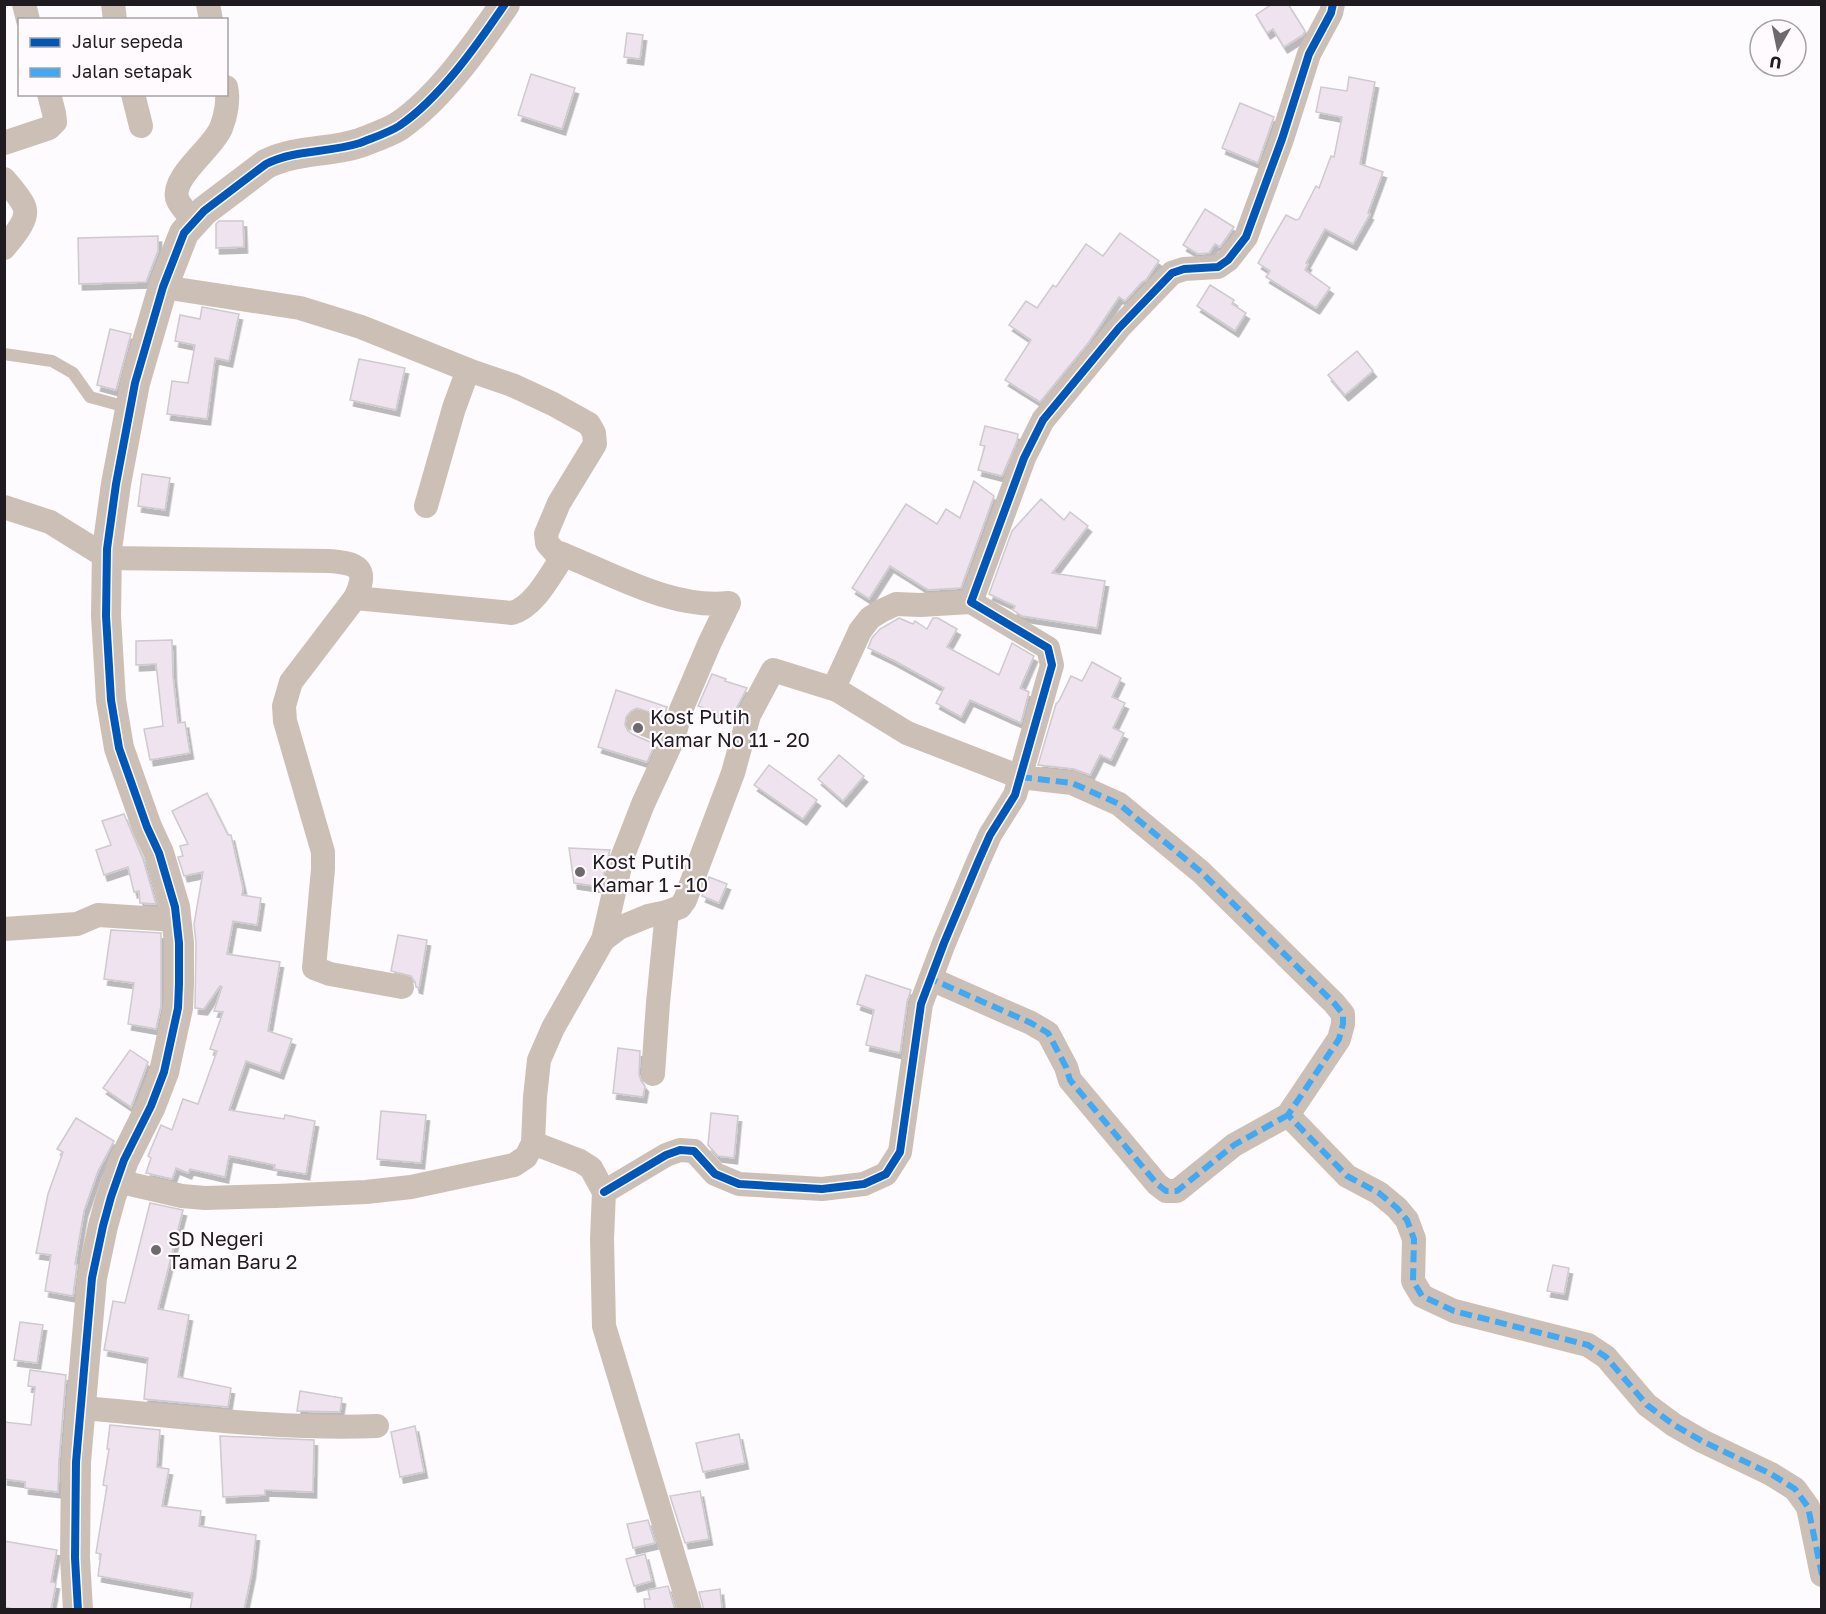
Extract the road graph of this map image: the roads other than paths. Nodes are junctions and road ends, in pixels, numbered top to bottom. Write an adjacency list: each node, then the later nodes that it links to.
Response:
1 (18, 4): 4 (street)
2 (505, 4): 11 (street)
3 (1333, 4): 22 (street)
4 (4, 9)
5 (50, 96): 9 (street)
6 (134, 96): 8 (street)
7 (228, 96): 11 (street)
8 (141, 126)
9 (4, 144)
10 (4, 179): 12 (street)
11 (194, 220): 13 (street)
12 (4, 248)
13 (163, 287): 15 (street); 16 (street)
14 (4, 354): 16 (lane)
15 (468, 370): 17 (street); 19 (street)
16 (130, 408): 20 (street)
17 (426, 506)
18 (4, 507): 20 (street)
19 (564, 555): 21 (street); 25 (street)
20 (108, 558): 21 (street); 28 (street)
21 (355, 598): 32 (street)
22 (971, 602): 23 (street); 26 (street)
23 (837, 690): 26 (street); 27 (street)
24 (639, 722): 25 (street)
25 (673, 739): 30 (street)
26 (1020, 777): 31 (street); 34 (street)
27 (667, 912): 30 (street); 33 (street)
28 (176, 920): 29 (street); 36 (street)
29 (4, 929)
30 (603, 940): 35 (street)
31 (931, 979): 34 (street); 37 (street)
32 (402, 987)
33 (653, 1074)
34 (1288, 1115): 40 (street)
35 (533, 1143): 36 (street); 37 (street)
36 (117, 1181): 38 (street)
37 (604, 1192): 42 (street)
38 (82, 1408): 39 (street); 41 (street)
39 (377, 1426)
40 (1821, 1575)
41 (78, 1610)
42 (690, 1610)

